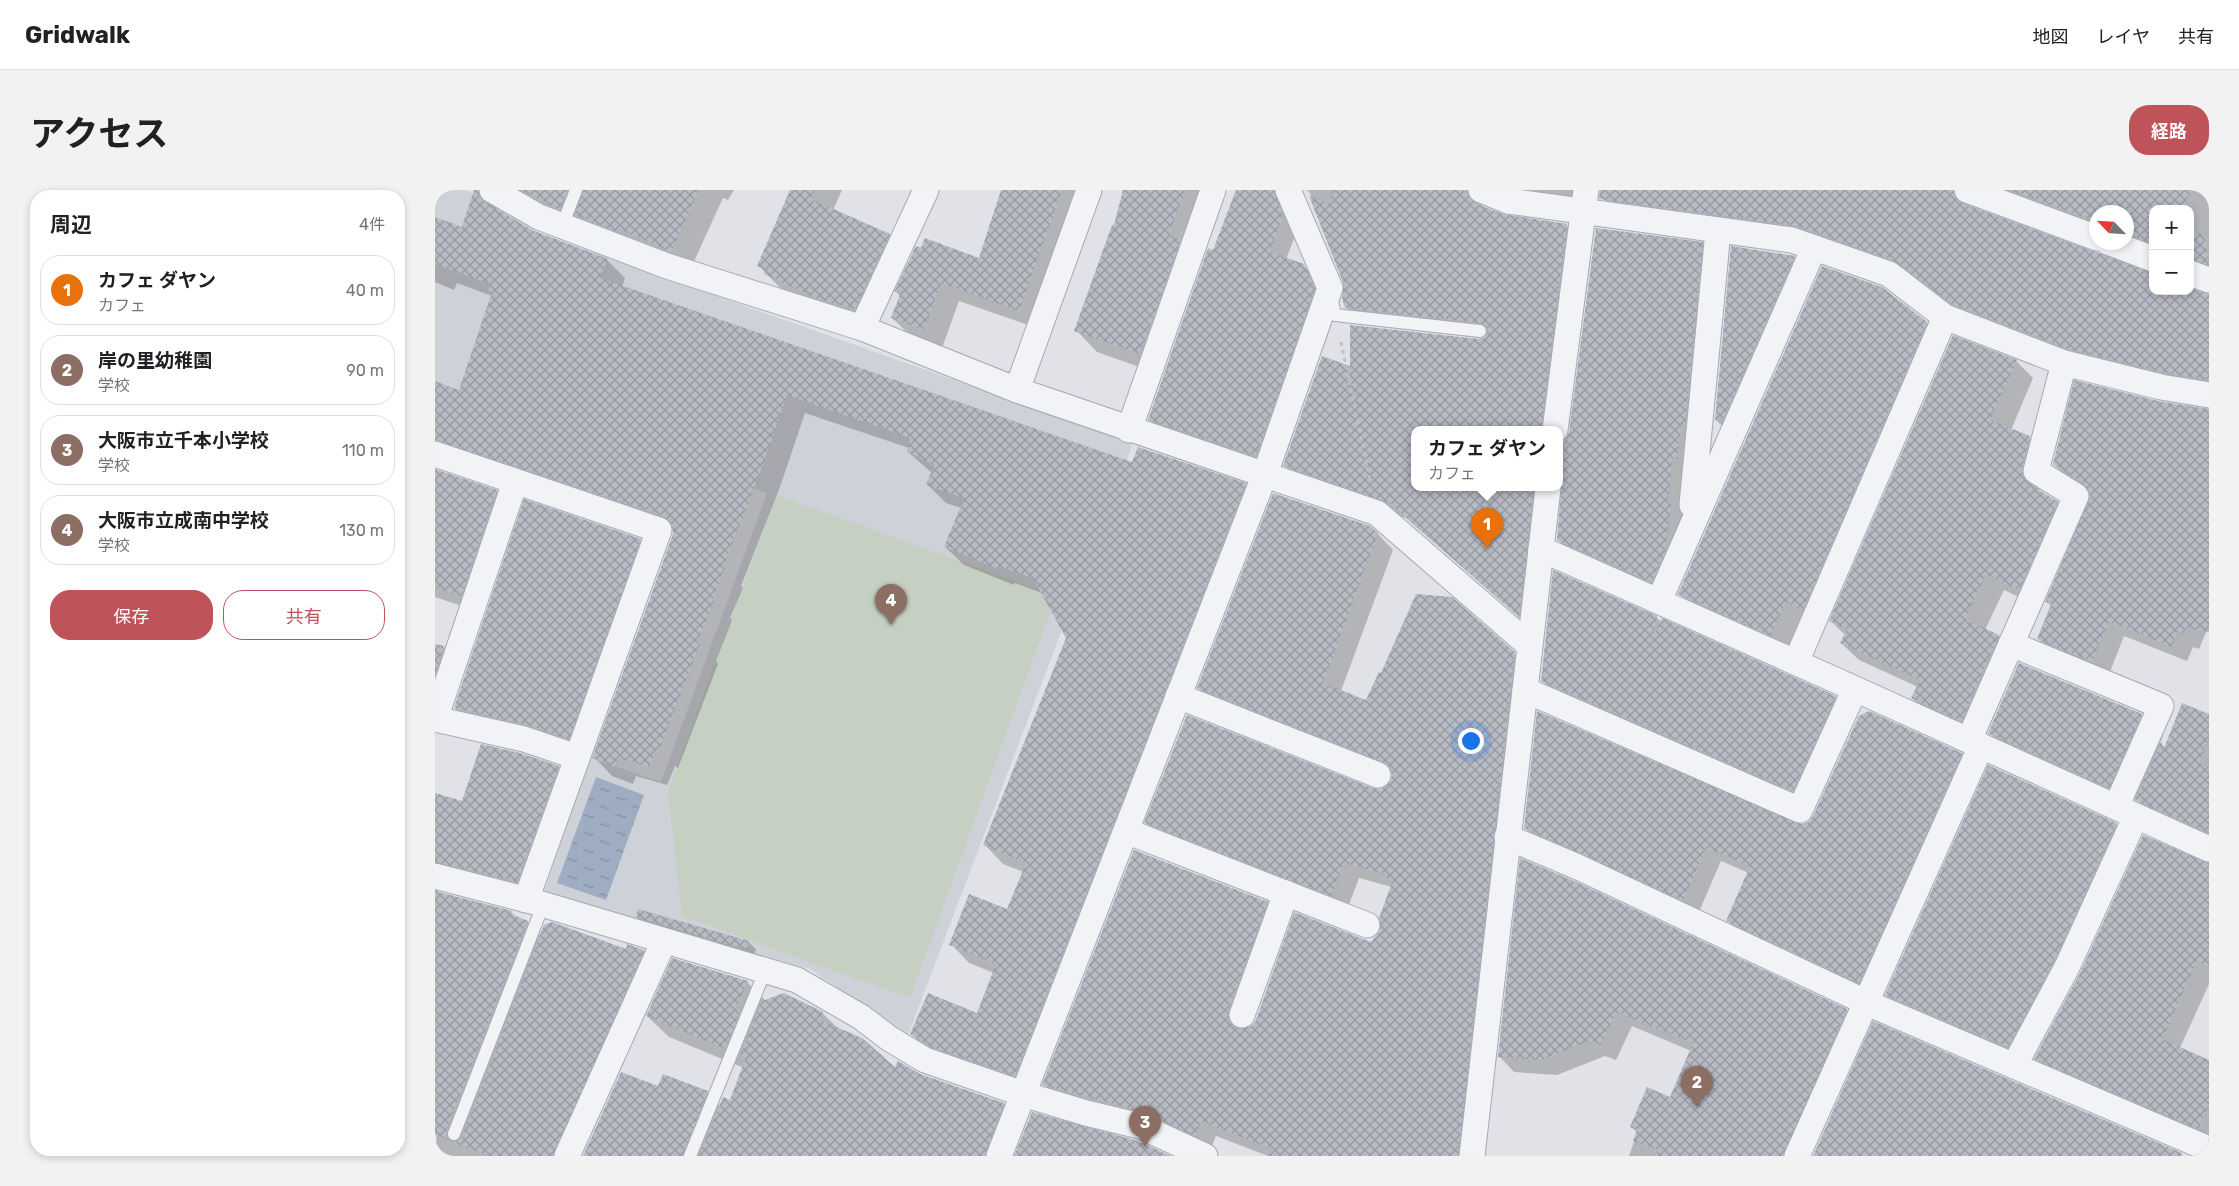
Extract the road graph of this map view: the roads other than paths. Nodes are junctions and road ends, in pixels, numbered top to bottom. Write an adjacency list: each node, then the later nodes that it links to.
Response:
1 (492, 190): 10 (street)
2 (576, 190): 10 (lane)
3 (926, 190): 20 (street)
4 (1089, 190): 23 (street)
5 (1213, 190): 26 (street)
6 (1288, 190): 18 (street)
7 (1481, 190): 9 (street)
8 (1967, 190): 12 (street)
9 (1585, 202): 11 (street); 25 (street)
10 (562, 226): 20 (street)
11 (1718, 230): 13 (street); 31 (street)
12 (2089, 235)
13 (1814, 248): 19 (street); 31 (street)
14 (2129, 250): 15 (street)
15 (2149, 257)
16 (2194, 274): 17 (street)
17 (2209, 280)
18 (1330, 288): 21 (lane); 28 (street)
19 (1945, 317): 22 (street); 36 (street)
20 (862, 328): 23 (street)
21 (1480, 331)
22 (2065, 363): 24 (street); 34 (street)
23 (1017, 390): 26 (street)
24 (2209, 395)
25 (1556, 426)
26 (1129, 430): 28 (street)
27 (435, 454): 29 (street)
28 (1265, 474): 35 (street); 39 (street)
29 (515, 482): 40 (street); 42 (street)
30 (1548, 491): 32 (street)
31 (1690, 525): 33 (street)
32 (1541, 549): 33 (street); 35 (street)
33 (1659, 601): 36 (street)
34 (2011, 644): 41 (street); 44 (street)
35 (1529, 645): 38 (street)
36 (1796, 662): 37 (street)
37 (1855, 688): 38 (street); 41 (street)
38 (1525, 690): 46 (street)
39 (1178, 696): 43 (street); 45 (street)
40 (435, 719): 42 (street)
41 (1975, 743): 44 (street); 54 (street)
42 (577, 757): 50 (street)
43 (1378, 775)
44 (2126, 811): 47 (street); 56 (street)
45 (1126, 831): 49 (street); 57 (street)
46 (1507, 837): 54 (street); 64 (street)
47 (2209, 849)
48 (435, 876): 50 (street)
49 (1286, 893): 51 (street); 55 (street)
50 (534, 902): 52 (street); 58 (lane)
51 (1367, 925)
52 (664, 941): 53 (street); 60 (street)
53 (765, 971): 57 (street); 61 (lane)
54 (1867, 1002): 56 (street); 65 (street)
55 (1242, 1015)
56 (2014, 1066): 59 (street)
57 (1023, 1094): 62 (street); 63 (street)
58 (453, 1134)
59 (2209, 1149)
60 (567, 1156)
61 (690, 1156)
62 (999, 1156)
63 (1205, 1156)
64 (1472, 1156)
65 (1797, 1156)

